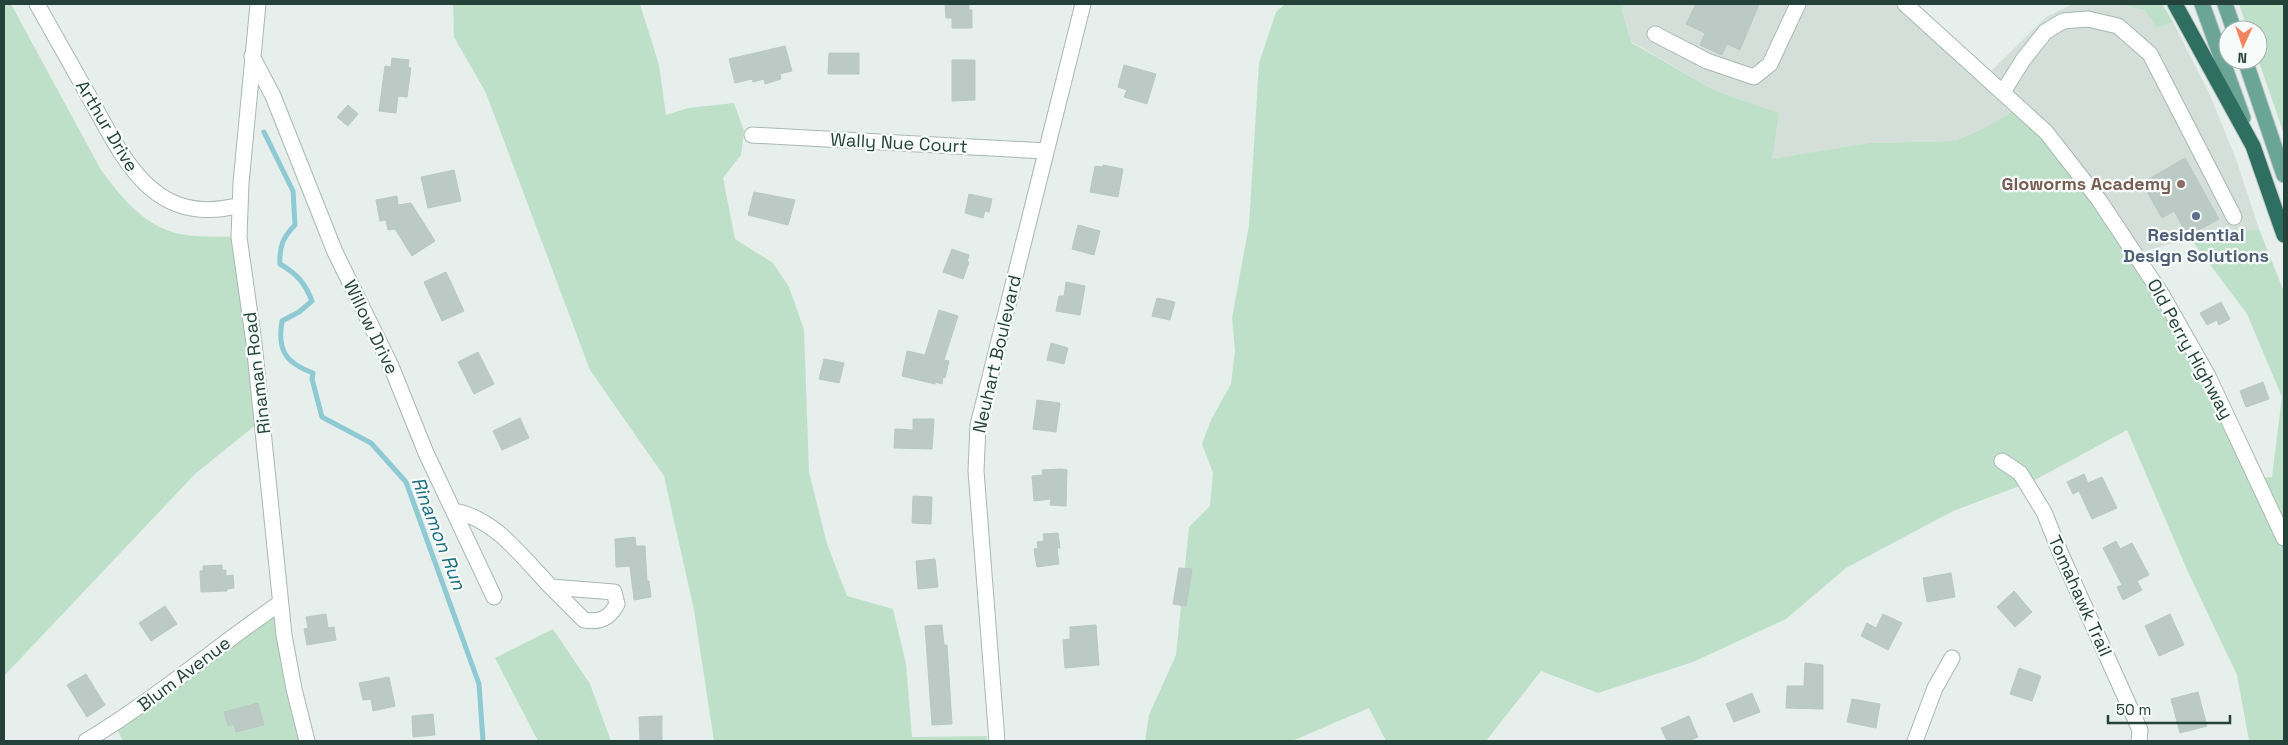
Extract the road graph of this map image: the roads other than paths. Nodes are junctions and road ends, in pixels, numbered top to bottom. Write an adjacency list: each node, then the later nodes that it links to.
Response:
1 (37, 4): 18 (street, Arthur Drive)
2 (258, 4): 11 (street, Rinaman Road)
3 (1083, 4): 16 (street, Neuhart Boulevard)
4 (1798, 4): 10 (street)
5 (1905, 4): 13 (street, Old Perry Highway)
6 (2175, 4): 15 (highway)
7 (2202, 4): 15 (main road)
8 (2225, 4): 9 (main road)
9 (2231, 20)
10 (1655, 34)
11 (252, 56): 18 (street, Rinaman Road); 22 (street, Willow Drive)
12 (2248, 70): 17 (main road)
13 (2003, 92): 19 (street); 23 (street, Old Perry Highway)
14 (752, 135): 16 (street, Wally Nue Court)
15 (2252, 146): 20 (highway)
16 (1046, 151): 30 (street, Neuhart Boulevard)
17 (2284, 175)
18 (240, 205): 26 (street, Rinaman Road)
19 (2234, 217)
20 (2284, 235)
21 (2002, 461): 32 (street, Tomahawk Trail)
22 (454, 511): 24 (street); 25 (street, Willow Drive)
23 (2284, 538)
24 (551, 587)
25 (494, 597)
26 (280, 603): 28 (street, Blum Avenue); 29 (street, Rinaman Road)
27 (1952, 658): 31 (street)
28 (86, 741)
29 (307, 741)
30 (997, 741)
31 (1915, 741)
32 (2139, 741)

